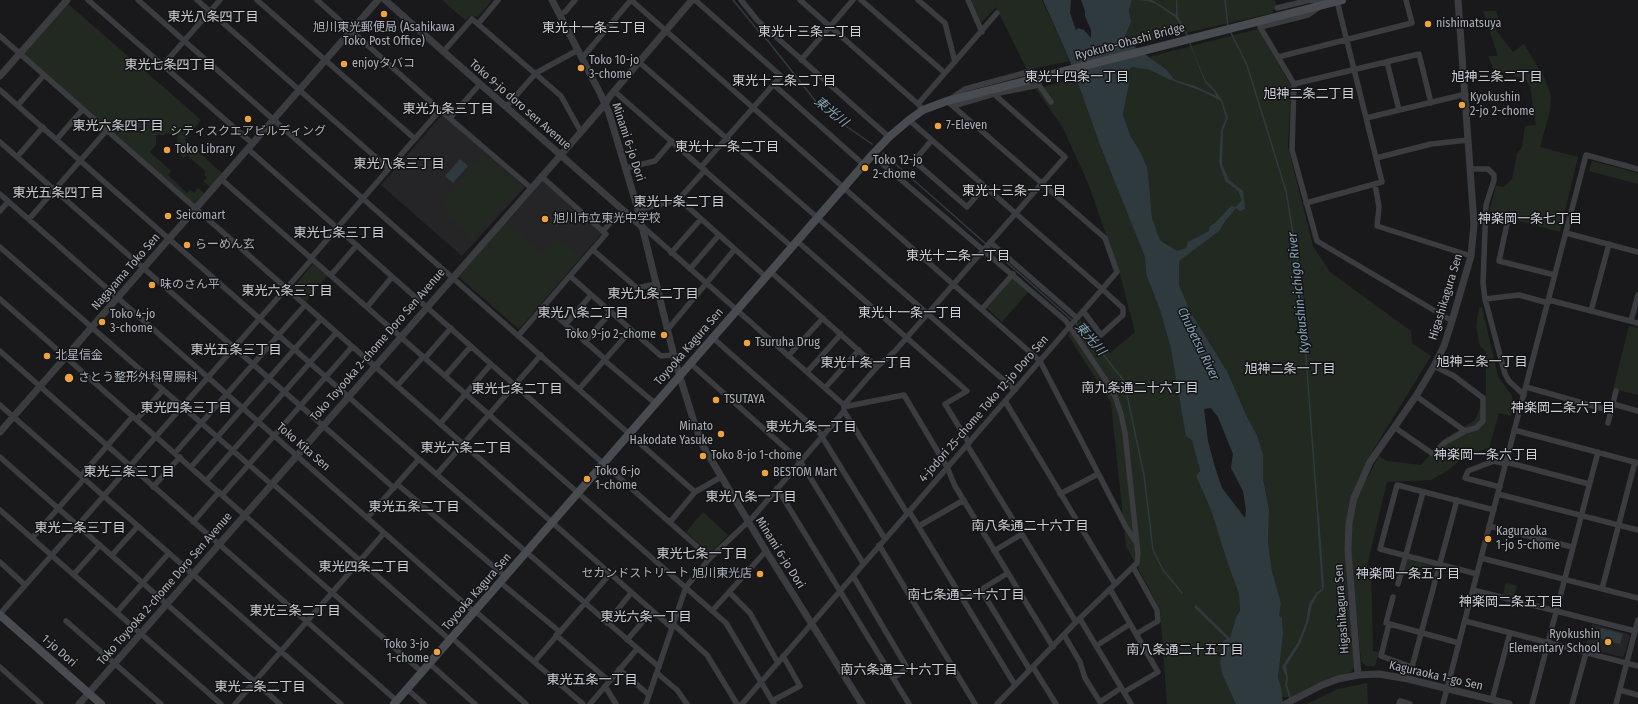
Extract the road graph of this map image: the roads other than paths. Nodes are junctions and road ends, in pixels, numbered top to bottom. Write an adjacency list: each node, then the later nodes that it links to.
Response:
1 (67, 0): 41 (street)
2 (88, 0): 49 (street)
3 (138, 0): 38 (street)
4 (197, 0): 28 (street)
5 (220, 0): 28 (street)
6 (257, 0): 44 (street)
7 (317, 0): 33 (street)
8 (378, 0): 33 (street, Nagayama Toko Sen)
9 (385, 0): 40 (street, Toko 9-jo doro sen Avenue)
10 (498, 0): 31 (street)
11 (552, 0): 30 (street, Minami 6-jo Dori)
12 (575, 0): 30 (street)
13 (631, 0): 34 (street); 43 (street)
14 (692, 0): 34 (street, Toko Toyooka 2-chome Doro Sen Avenue)
15 (695, 0): 59 (street)
16 (741, 0): 45 (street)
17 (800, 0): 32 (street)
18 (854, 0): 32 (street)
19 (861, 0): 51 (street)
20 (918, 0): 47 (street)
21 (968, 0): 35 (street)
22 (1406, 0): 37 (street)
23 (1458, 0): 64 (street, Higashikagura Sen)
24 (1340, 1): 25 (street); 26 (main road); 37 (street)
25 (1294, 2): 27 (street)
26 (1322, 5): 42 (street); 55 (main road, Ryokuto-Ohashi Bridge)
27 (1277, 8)
28 (210, 12): 38 (street); 61 (street)
29 (997, 13): 35 (street)
30 (559, 14): 39 (street, Minami 6-jo Dori)
31 (478, 24): 40 (street); 52 (street)
32 (830, 26): 45 (street); 71 (street)
33 (352, 30): 44 (street, Nagayama Toko Sen); 74 (street)
34 (666, 30): 46 (street, Toko Toyooka 2-chome Doro Sen Avenue); 72 (street)
35 (982, 32): 47 (street)
36 (0, 36): 41 (street)
37 (1346, 39): 42 (street); 50 (street)
38 (185, 41): 49 (street); 78 (street)
39 (578, 50): 43 (street, Minami 6-jo Dori); 52 (street)
40 (443, 52): 57 (street, Toko 9-jo doro sen Avenue)
41 (20, 54): 54 (street); 56 (street)
42 (1278, 57): 58 (street)
43 (582, 58): 67 (street, Minami 6-jo Dori)
44 (325, 60): 61 (street, Nagayama Toko Sen); 86 (street)
45 (801, 60): 83 (street)
46 (639, 62): 62 (street, Toko Toyooka 2-chome Doro Sen Avenue); 84 (street)
47 (955, 62): 51 (street)
48 (1387, 62): 50 (street); 66 (street); 75 (street)
49 (163, 65): 91 (street)
50 (1355, 70): 58 (street); 77 (street)
51 (945, 73): 71 (street)
52 (536, 74): 70 (street); 82 (street)
53 (1034, 74): 68 (street)
54 (44, 75): 69 (street); 73 (street)
55 (1048, 75): 68 (main road, Toyooka Kagura Sen)
56 (0, 76)
57 (480, 84): 70 (street, Toko 9-jo doro sen Avenue); 76 (street)
58 (1294, 84): 115 (street)
59 (774, 85): 72 (street); 97 (street)
60 (0, 90): 69 (street)
61 (300, 90): 78 (street, Nagayama Toko Sen); 99 (street)
62 (614, 91): 67 (street, Toko Toyooka 2-chome Doro Sen Avenue); 89 (street)
63 (994, 94): 65 (street); 68 (street); 105 (street)
64 (1466, 94): 66 (street); 88 (street, Higashikagura Sen)
65 (1051, 102)
66 (1431, 103): 75 (street)
67 (605, 104): 82 (street, Toko Toyooka 2-chome Doro Sen Avenue); 98 (street, Minami 6-jo Dori)
68 (950, 104): 71 (main road, Toyooka Kagura Sen); 105 (street)
69 (18, 106): 80 (street)
70 (506, 107): 92 (street, Toko 9-jo doro sen Avenue)
71 (921, 107): 79 (main road, Toyooka Kagura Sen)
72 (754, 108): 84 (street); 109 (street)
73 (83, 109): 81 (street); 85 (street)
74 (440, 110): 76 (street); 86 (street)
75 (1399, 110): 77 (street)
76 (450, 118): 108 (street)
77 (1366, 118): 95 (street)
78 (274, 120): 91 (street, Nagayama Toko Sen); 112 (street)
79 (909, 120): 83 (main road, Toyooka Kagura Sen); 87 (street)
80 (43, 127): 85 (street); 94 (street)
81 (107, 130): 96 (street); 116 (street)
82 (581, 132): 92 (street, Toko Toyooka 2-chome Doro Sen Avenue)
83 (889, 137): 93 (main road, Toyooka Kagura Sen)
84 (727, 138): 100 (street); 121 (street)
85 (57, 139): 96 (street)
86 (415, 139): 99 (street)
87 (932, 140): 107 (street); 107 (street)
88 (1468, 140): 95 (street); 101 (street, Higashikagura Sen)
89 (672, 141): 98 (street); 100 (street)
90 (0, 142): 94 (street)
91 (250, 146): 104 (street, Nagayama Toko Sen); 126 (street)
92 (560, 155): 103 (street, Toko Toyooka 2-chome Doro Sen Avenue); 117 (street, Toko 9-jo doro sen Avenue)
93 (872, 155): 97 (main road, Toyooka Kagura Sen); 134 (street)
94 (17, 157): 110 (street)
95 (1376, 158): 106 (street)
96 (80, 160): 110 (street); 130 (street)
97 (864, 165): 109 (main road, Toyooka Kagura Sen)
98 (626, 168): 118 (street, Minami 6-jo Dori)
99 (389, 169): 112 (street)
100 (703, 169): 113 (street); 131 (street)
101 (1470, 169): 140 (street, Higashikagura Sen); 160 (street)
102 (1638, 169): 128 (street)
103 (541, 176): 108 (street, Toko Toyooka 2-chome Doro Sen Avenue); 127 (street)
104 (221, 179): 116 (street, Nagayama Toko Sen); 141 (street)
105 (1042, 182): 120 (street); 155 (street, 4-jodori 25-chome Toko 12-jo Doro Sen)
106 (1375, 184): 115 (street); 140 (street)
107 (985, 186): 120 (street)
108 (531, 188): 150 (street, Toko Toyooka 2-chome Doro Sen Avenue)
109 (844, 188): 121 (main road, Toyooka Kagura Sen); 153 (street)
110 (54, 190): 122 (street); 142 (street)
111 (0, 194): 114 (street, Toko Kita Sen)
112 (362, 199): 126 (street); 150 (street)
113 (679, 199): 118 (street); 123 (street)
114 (8, 202): 119 (street); 122 (street, Toko Kita Sen)
115 (1306, 203): 175 (street)
116 (196, 209): 130 (street, Nagayama Toko Sen); 154 (street)
117 (622, 210): 125 (street, Toko 9-jo doro sen Avenue); 127 (street)
118 (638, 210): 125 (street, Minami 6-jo Dori)
119 (0, 211)
120 (1016, 212): 134 (street); 155 (street)
121 (818, 218): 131 (main road, Toyooka Kagura Sen); 171 (street)
122 (29, 219): 158 (street, Toko Kita Sen)
123 (701, 219): 129 (street); 139 (street)
124 (1507, 224): 147 (street)
125 (641, 226): 139 (street); 151 (street, Minami 6-jo Dori)
126 (337, 228): 133 (street); 141 (street)
127 (603, 231): 136 (street)
128 (1566, 233): 132 (street); 147 (street)
129 (719, 235): 137 (street); 143 (street)
130 (170, 239): 142 (street, Nagayama Toko Sen); 172 (street)
131 (795, 244): 144 (main road, Toyooka Kagura Sen); 190 (street)
132 (1609, 244): 138 (street); 169 (street)
133 (357, 245): 146 (street); 149 (street)
134 (987, 246): 145 (street); 153 (street); 177 (street)
135 (0, 247): 180 (street)
136 (593, 250): 148 (street); 151 (street)
137 (735, 250): 144 (street); 152 (street)
138 (1638, 252)
139 (671, 253): 143 (street)
140 (1471, 256): 175 (street, Higashikagura Sen)
141 (311, 258): 146 (street); 154 (street)
142 (144, 268): 158 (street, Nagayama Toko Sen); 194 (street)
143 (690, 269): 152 (street)
144 (769, 274): 167 (main road, Toyooka Kagura Sen); 173 (street)
145 (1013, 274): 166 (street); 177 (street)
146 (331, 275): 164 (street)
147 (1555, 275): 161 (street)
148 (570, 276): 156 (street); 163 (street)
149 (392, 277): 164 (street); 165 (street)
150 (452, 277): 165 (street, Toko Toyooka 2-chome Doro Sen Avenue); 188 (street)
151 (656, 284): 182 (street, Minami 6-jo Dori)
152 (706, 284): 167 (street); 182 (street)
153 (953, 284): 166 (street); 171 (street)
154 (286, 288): 162 (street); 172 (street)
155 (1102, 289): 168 (street, 4-jodori 25-chome Toko 12-jo Doro Sen); 168 (street)
156 (591, 295): 170 (street); 179 (street)
157 (1638, 295): 176 (street)
158 (118, 298): 180 (street, Nagayama Toko Sen); 215 (street, Toko Kita Sen)
159 (0, 299): 201 (street)
160 (1485, 299): 161 (street); 230 (street)
161 (1549, 301): 169 (street); 222 (street)
162 (305, 305): 174 (street); 186 (street)
163 (545, 306): 179 (street); 188 (street)
164 (367, 307): 187 (street)
165 (427, 307): 181 (street); 187 (street, Toko Toyooka 2-chome Doro Sen Avenue)
166 (982, 309): 204 (street)
167 (737, 311): 189 (main road, Toyooka Kagura Sen); 200 (street)
168 (1083, 311): 177 (street, 4-jodori 25-chome Toko 12-jo Doro Sen)
169 (1592, 311): 176 (street)
170 (611, 312): 183 (street); 191 (street)
171 (928, 314): 190 (street); 225 (street)
172 (260, 318): 186 (street); 194 (street)
173 (823, 318): 185 (street); 200 (street)
174 (320, 319): 184 (street); 195 (street)
175 (1452, 321): 210 (street, Higashikagura Sen)
176 (1631, 321): 178 (street)
177 (1074, 322): 204 (street, 4-jodori 25-chome Toko 12-jo Doro Sen); 317 (street)
178 (1638, 323)
179 (566, 324): 191 (street)
180 (91, 328): 201 (street, Nagayama Toko Sen); 224 (street)
181 (451, 328): 192 (street); 202 (street)
182 (668, 329): 199 (street, Minami 6-jo Dori)
183 (631, 330): 199 (street); 203 (street)
184 (336, 333): 193 (street); 205 (street)
185 (840, 334): 196 (street); 212 (street)
186 (279, 335): 195 (street); 208 (street)
187 (401, 336): 202 (street); 209 (street, Toko Toyooka 2-chome Doro Sen Avenue)
188 (518, 336): 198 (street)
189 (713, 338): 207 (main road, Toyooka Kagura Sen); 257 (street)
190 (907, 338): 211 (street); 260 (street)
191 (585, 342): 203 (street)
192 (471, 346): 206 (street); 213 (street)
193 (352, 347): 209 (street); 216 (street)
194 (234, 348): 208 (street); 215 (street)
195 (295, 349): 205 (street); 217 (street)
196 (859, 350): 211 (street); 221 (street)
197 (0, 351): 219 (street)
198 (541, 355): 218 (street); 223 (street)
199 (674, 355): 214 (street, Minami 6-jo Dori)
200 (788, 356): 212 (street)
201 (66, 357): 219 (street, Nagayama Toko Sen); 244 (street)
202 (424, 357): 213 (street); 220 (street)
203 (605, 360): 223 (street); 234 (street)
204 (1040, 361): 225 (street, 4-jodori 25-chome Toko 12-jo Doro Sen); 277 (street)
205 (310, 363): 216 (street); 227 (street)
206 (491, 364): 218 (street); 229 (street)
207 (691, 364): 214 (main road, Toyooka Kagura Sen); 268 (street)
208 (253, 365): 217 (street); 228 (street)
209 (374, 366): 220 (street); 231 (street, Toko Toyooka 2-chome Doro Sen Avenue)
210 (1434, 366): 232 (street, Higashikagura Sen); 252 (street)
211 (877, 367): 239 (street)
212 (807, 372): 221 (street)
213 (445, 376): 229 (street)
214 (680, 376): 234 (main road, Toyooka Kagura Sen); 279 (street, Minami 6-jo Dori)
215 (208, 377): 228 (street, Toko Kita Sen); 236 (street)
216 (327, 377): 231 (street); 237 (street)
217 (269, 379): 227 (street); 238 (street)
218 (515, 385): 242 (street); 271 (street)
219 (39, 386): 243 (street, Nagayama Toko Sen); 261 (street)
220 (397, 386): 248 (street)
221 (825, 388): 239 (street)
222 (1526, 388): 230 (street); 240 (street)
223 (579, 389): 254 (street)
224 (163, 390): 236 (street); 244 (street)
225 (1014, 390): 233 (street, 4-jodori 25-chome Toko 12-jo Doro Sen)
226 (1616, 391): 240 (street)
227 (284, 392): 237 (street); 245 (street)
228 (227, 394): 238 (street, Toko Kita Sen); 247 (street)
229 (465, 394): 242 (street); 248 (street)
230 (1524, 395): 251 (street)
231 (349, 396): 249 (street, Toko Toyooka 2-chome Doro Sen Avenue); 267 (street)
232 (1416, 396): 250 (street, Higashikagura Sen); 252 (street)
233 (1005, 401): 260 (street, 4-jodori 25-chome Toko 12-jo Doro Sen); 291 (street)
234 (656, 404): 254 (main road, Toyooka Kagura Sen)
235 (0, 405): 243 (street)
236 (182, 406): 247 (street); 255 (street)
237 (300, 407): 249 (street); 256 (street)
238 (243, 408): 245 (street, Toko Kita Sen); 258 (street)
239 (844, 408): 257 (street); 275 (street); 299 (street)
240 (1612, 408): 241 (street); 246 (street)
241 (1638, 411)
242 (489, 414): 259 (street); 290 (street)
243 (13, 417): 253 (street, Nagayama Toko Sen); 278 (street)
244 (135, 418): 255 (street); 261 (street)
245 (259, 422): 256 (street, Toko Kita Sen); 262 (street)
246 (1608, 423)
247 (202, 424): 258 (street); 264 (street)
248 (440, 424): 259 (street)
249 (322, 426): 265 (street, Toko Toyooka 2-chome Doro Sen Avenue); 283 (street)
250 (1394, 427): 252 (street); 406 (street, Higashikagura Sen)
251 (1514, 430): 263 (street); 270 (street)
252 (1466, 431)
253 (0, 432)
254 (630, 434): 271 (main road, Toyooka Kagura Sen); 287 (street)
255 (156, 436): 264 (street); 273 (street)
256 (275, 436): 265 (street, Toko Kita Sen); 272 (street)
257 (822, 436): 268 (street); 316 (street)
258 (217, 437): 262 (street); 274 (street)
259 (463, 444): 276 (street); 306 (street)
260 (968, 444): 275 (street, 4-jodori 25-chome Toko 12-jo Doro Sen); 314 (street)
261 (107, 446): 273 (street); 278 (street)
262 (233, 451): 272 (street); 280 (street)
263 (1598, 452): 269 (street); 282 (street)
264 (177, 455): 274 (street); 284 (street)
265 (297, 455): 281 (street, Toko Toyooka 2-chome Doro Sen Avenue); 302 (street, Toko Kita Sen)
266 (0, 457): 296 (street)
267 (419, 459): 276 (street); 283 (street)
268 (800, 460): 286 (street); 333 (street)
269 (1637, 462): 308 (street)
270 (1506, 463): 282 (street); 285 (street); 285 (street)
271 (604, 464): 290 (main road, Toyooka Kagura Sen); 305 (street)
272 (249, 465): 281 (street); 289 (street)
273 (129, 466): 284 (street); 293 (street)
274 (191, 467): 280 (street)
275 (947, 467): 294 (street); 299 (street, 4-jodori 25-chome Toko 12-jo Doro Sen)
276 (437, 474): 325 (street)
277 (1098, 474): 291 (street); 317 (street)
278 (83, 477): 293 (street); 296 (street)
279 (721, 477): 287 (street); 303 (street, Minami 6-jo Dori)
280 (206, 481): 289 (street)
281 (272, 484): 300 (street, Toko Toyooka 2-chome Doro Sen Avenue); 331 (street)
282 (1589, 484): 301 (street)
283 (396, 486): 302 (street); 343 (street)
284 (153, 487): 304 (street)
285 (1500, 487): 292 (street)
286 (777, 488): 303 (street); 351 (street)
287 (695, 492): 305 (street)
288 (1423, 492): 295 (street); 328 (street); 328 (street)
289 (221, 493): 300 (street); 304 (street)
290 (579, 493): 306 (main road, Toyooka Kagura Sen); 348 (street)
291 (1060, 494): 345 (street)
292 (1498, 494): 298 (street); 301 (street)
293 (104, 495): 307 (street); 309 (street)
294 (964, 500): 310 (street); 323 (street)
295 (1457, 500): 298 (street); 334 (street)
296 (58, 509): 307 (street); 315 (street)
297 (0, 510): 315 (street)
298 (1494, 510): 311 (street)
299 (908, 512): 310 (street); 316 (street, 4-jodori 25-chome Toko 12-jo Doro Sen)
300 (245, 515): 318 (street, Toko Toyooka 2-chome Doro Sen Avenue); 354 (street)
301 (1581, 516): 308 (street); 321 (street)
302 (367, 518): 313 (street, Toko Kita Sen)
303 (748, 521): 322 (street, Minami 6-jo Dori); 329 (street)
304 (193, 522): 318 (street)
305 (670, 522): 329 (street)
306 (552, 524): 325 (main road, Toyooka Kagura Sen); 339 (street)
307 (77, 525): 319 (street); 326 (street)
308 (1619, 525): 312 (street); 350 (street)
309 (138, 526): 324 (street); 327 (street)
310 (919, 526): 359 (street)
311 (1489, 526): 321 (street); 330 (street)
312 (1638, 530)
313 (384, 533): 331 (street); 366 (street, Toko Kita Sen)
314 (1022, 534): 323 (street); 370 (street)
315 (32, 538): 326 (street)
316 (885, 539): 320 (street, 4-jodori 25-chome Toko 12-jo Doro Sen)
317 (1136, 542): 335 (street)
318 (219, 544): 338 (street, Toko Toyooka 2-chome Doro Sen Avenue); 372 (street)
319 (100, 545): 327 (street); 337 (street)
320 (879, 545): 333 (street, 4-jodori 25-chome Toko 12-jo Doro Sen); 443 (street)
321 (1572, 547): 342 (street)
322 (766, 551): 355 (street); 374 (street, Minami 6-jo Dori)
323 (994, 551): 336 (street)
324 (169, 553): 338 (street); 344 (street)
325 (526, 553): 343 (main road, Toyooka Kagura Sen); 361 (street)
326 (52, 554): 337 (street); 347 (street)
327 (112, 555): 344 (street)
328 (1405, 556): 334 (street); 346 (street)
329 (710, 558): 348 (street)
330 (1481, 558): 340 (street); 342 (street)
331 (360, 561): 354 (street); 385 (street)
332 (0, 562): 347 (street)
333 (864, 564): 341 (street, 4-jodori 25-chome Toko 12-jo Doro Sen)
334 (1439, 564): 340 (street); 379 (street)
335 (1133, 567): 345 (street); 383 (street)
336 (1008, 573): 352 (street); 390 (street)
337 (74, 574): 365 (street)
338 (193, 574): 360 (street, Toko Toyooka 2-chome Doro Sen Avenue); 392 (street)
339 (610, 574): 356 (street); 361 (street)
340 (1477, 574): 353 (street)
341 (853, 576): 351 (street, 4-jodori 25-chome Toko 12-jo Doro Sen); 407 (street)
342 (1564, 579): 350 (street); 364 (street)
343 (503, 580): 366 (main road, Toyooka Kagura Sen); 382 (street)
344 (143, 583): 360 (street); 365 (street)
345 (1115, 584): 349 (street)
346 (1398, 584)
347 (26, 585): 367 (street)
348 (686, 587): 363 (street); 377 (street)
349 (1110, 589): 370 (street); 375 (street)
350 (1602, 589): 358 (street)
351 (840, 590): 374 (street, 4-jodori 25-chome Toko 12-jo Doro Sen); 407 (street)
352 (981, 590): 359 (street); 403 (street)
353 (1473, 590): 364 (street); 371 (street)
354 (333, 592): 372 (street); 405 (street)
355 (729, 592): 363 (street); 397 (street)
356 (631, 593): 362 (street); 373 (street)
357 (1393, 597): 376 (street)
358 (1638, 598)
359 (964, 600): 412 (street)
360 (166, 603): 381 (street, Toko Toyooka 2-chome Doro Sen Avenue); 408 (street)
361 (585, 603): 373 (street); 382 (street)
362 (652, 611): 377 (street); 386 (street)
363 (712, 611): 410 (street)
364 (1556, 611): 378 (street); 388 (street)
365 (117, 612): 381 (street)
366 (475, 612): 385 (main road, Toyooka Kagura Sen); 395 (street, Toko Kita Sen)
367 (0, 614): 417 (main road, 1-jo Dori)
368 (1638, 620): 378 (street)
369 (66, 621): 396 (street)
370 (1078, 621): 384 (street); 389 (street)
371 (1465, 621): 380 (street); 387 (street)
372 (306, 622): 392 (street); 421 (street)
373 (607, 623): 386 (street)
374 (811, 624): 394 (street, 4-jodori 25-chome Toko 12-jo Doro Sen); 441 (street, Minami 6-jo Dori)
375 (1130, 624): 383 (street); 389 (street)
376 (1389, 624): 379 (street); 379 (street)
377 (673, 626): 404 (street); 439 (street)
378 (1635, 631): 399 (street)
379 (1421, 632): 387 (street)
380 (1510, 633): 388 (street); 420 (street)
381 (141, 634): 396 (street, Toko Toyooka 2-chome Doro Sen Avenue); 427 (street)
382 (558, 634): 395 (street); 409 (street)
383 (1136, 634): 415 (street)
384 (1064, 635): 390 (street); 415 (street)
385 (451, 639): 398 (main road, Toyooka Kagura Sen); 433 (street)
386 (627, 640): 391 (street)
387 (1459, 643): 414 (street)
388 (1548, 643): 393 (street); 452 (street)
389 (1096, 646): 415 (street)
390 (1053, 647): 403 (street)
391 (637, 649): 402 (street); 404 (street)
392 (281, 651): 408 (street); 430 (street)
393 (1586, 653): 399 (street); 453 (street)
394 (783, 656): 397 (street, 4-jodori 25-chome Toko 12-jo Doro Sen); 422 (street)
395 (534, 662): 434 (street, Toko Kita Sen)
396 (115, 663): 417 (street, Toko Toyooka 2-chome Doro Sen Avenue); 426 (street)
397 (778, 663): 410 (street, 4-jodori 25-chome Toko 12-jo Doro Sen)
398 (430, 664): 405 (main road, Toyooka Kagura Sen); 432 (street)
399 (1627, 664): 400 (street); 416 (street)
400 (1638, 666)
401 (0, 667): 423 (street)
402 (619, 669): 409 (street); 418 (street)
403 (1031, 669): 412 (street); 445 (street)
404 (658, 670): 418 (street); 438 (street)
405 (422, 672): 413 (main road, Toyooka Kagura Sen)
406 (1358, 675): 414 (street, Kaguraoka 1-go Sen); 447 (street)
407 (893, 678): 442 (street)
408 (255, 681): 428 (street); 429 (street)
409 (609, 681): 411 (street)
410 (761, 682): 422 (street); 440 (street, 4-jodori 25-chome Toko 12-jo Doro Sen)
411 (604, 686): 435 (street); 436 (street)
412 (1015, 686): 444 (street)
413 (407, 689): 421 (main road, Toyooka Kagura Sen); 431 (street)
414 (1447, 689): 420 (street, Kaguraoka 1-go Sen); 450 (street)
415 (1122, 690): 446 (street)
416 (1620, 690): 419 (street); 454 (street)
417 (89, 693): 424 (street, Toko Toyooka 2-chome Doro Sen Avenue); 425 (main road, 1-jo Dori)
418 (649, 695): 437 (street)
419 (1638, 695)
420 (1492, 700): 451 (street, Kaguraoka 1-go Sen)
421 (396, 702)
422 (773, 703)
423 (41, 704)
424 (79, 704)
425 (101, 704)
426 (161, 704)
427 (221, 704)
428 (235, 704)
429 (280, 704)
430 (341, 704)
431 (424, 704)
432 (474, 704)
433 (526, 704)
434 (583, 704)
435 (590, 704)
436 (616, 704)
437 (646, 704)
438 (687, 704)
439 (737, 704)
440 (742, 704)
441 (862, 704)
442 (909, 704)
443 (976, 704)
444 (997, 704)
445 (1056, 704)
446 (1131, 704)
447 (1285, 704)
448 (1400, 704): 449 (street)
449 (1410, 704)
450 (1443, 704)
451 (1508, 704)
452 (1532, 704)
453 (1572, 704)
454 (1616, 704)

